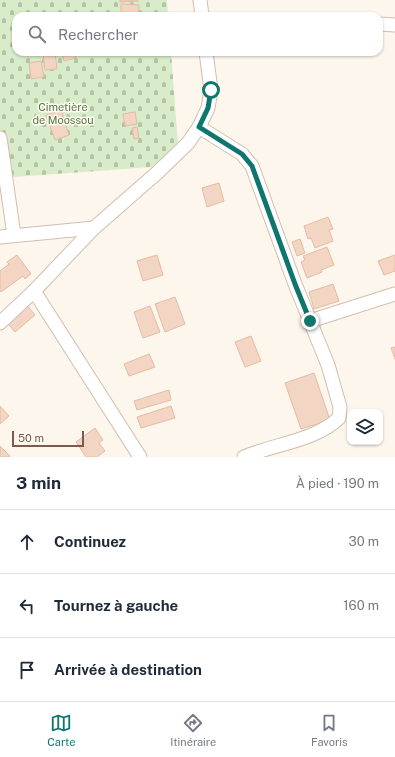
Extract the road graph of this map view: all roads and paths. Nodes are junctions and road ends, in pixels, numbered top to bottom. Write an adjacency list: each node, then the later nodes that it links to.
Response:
1 (200, 0): 2 (street)
2 (202, 12)
3 (383, 24): 4 (street)
4 (395, 25)
5 (207, 56): 6 (street)
6 (199, 127): 8 (street); 13 (street)
7 (0, 138): 9 (street)
8 (94, 228): 9 (street); 11 (street)
9 (14, 235): 10 (street)
10 (0, 237)
11 (34, 291): 14 (street); 15 (street)
12 (395, 294): 13 (street)
13 (310, 321): 16 (street)
14 (0, 323)
15 (140, 457)
16 (244, 457)

